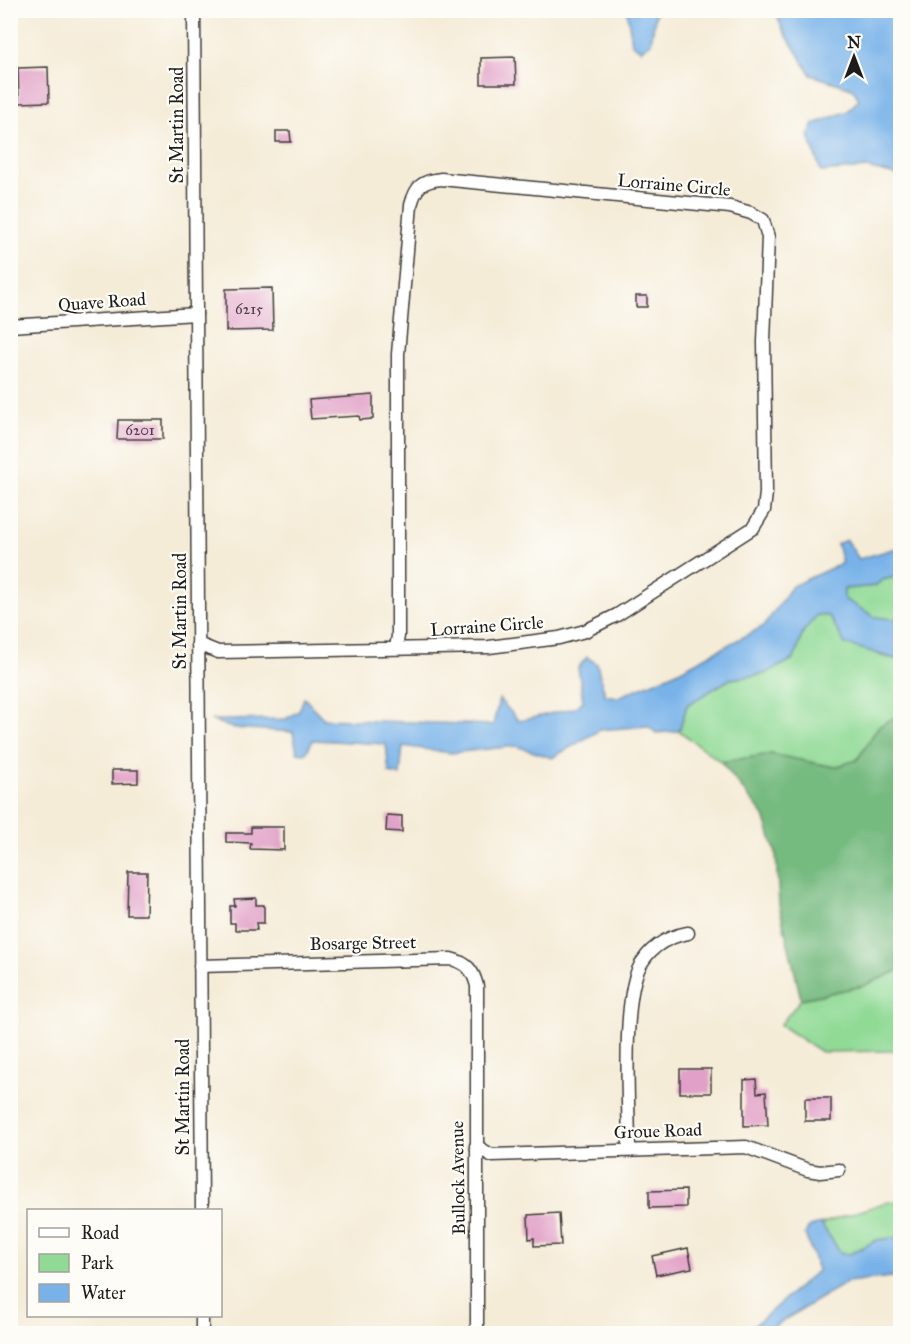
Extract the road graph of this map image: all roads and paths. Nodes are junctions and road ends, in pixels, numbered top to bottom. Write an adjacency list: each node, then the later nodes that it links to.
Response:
1 (194, 10): 2 (street, St Martin Road)
2 (196, 314): 3 (street, Quave Road); 4 (street, St Martin Road)
3 (10, 326)
4 (198, 644): 5 (street, Lorraine Circle); 7 (street, St Martin Road)
5 (396, 648): 5 (street, Lorraine Circle)
6 (688, 933): 10 (street)
7 (200, 966): 8 (street, Bosarge Street); 12 (street, St Martin Road)
8 (476, 1022): 9 (street, Bullock Avenue)
9 (476, 1146): 10 (street, Groue Road); 15 (street, Bullock Avenue)
10 (629, 1150): 11 (street, Groue Road)
11 (839, 1170)
12 (202, 1209)
13 (202, 1317): 14 (street)
14 (202, 1334)
15 (477, 1334)

